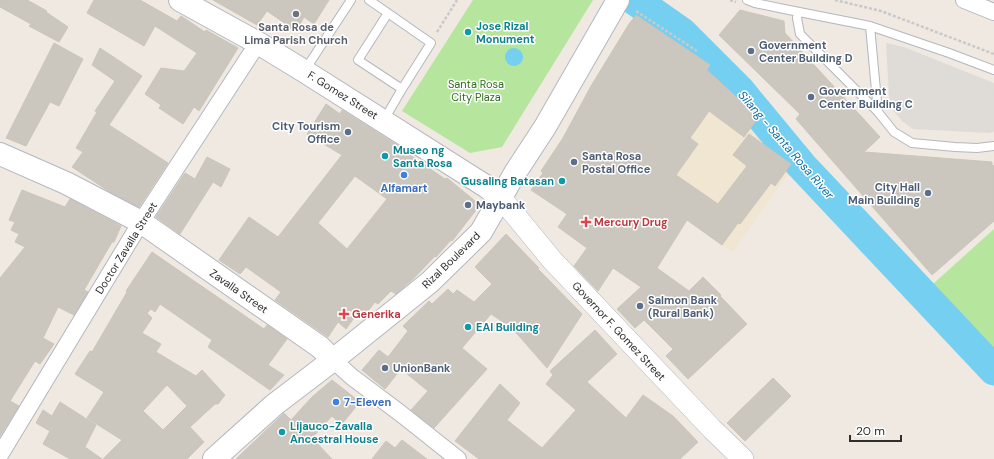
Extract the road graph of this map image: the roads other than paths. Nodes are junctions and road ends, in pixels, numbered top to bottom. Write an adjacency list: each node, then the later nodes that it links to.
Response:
1 (180, 0): 11 (main road, F. Gomez Street)
2 (351, 0): 13 (lane)
3 (368, 0): 9 (lane)
4 (747, 0): 7 (lane)
5 (964, 0): 8 (street)
6 (623, 6): 19 (main road, Rizal Boulevard)
7 (798, 12): 10 (lane); 15 (lane)
8 (994, 12)
9 (388, 13): 14 (lane); 14 (lane)
10 (870, 26): 12 (lane); 15 (lane)
11 (258, 43): 13 (main road, F. Gomez Street); 20 (street, Doctor Zavalla Street)
12 (994, 70)
13 (304, 71): 16 (main road, F. Gomez Street)
14 (402, 89): 16 (lane)
15 (878, 112): 17 (lane)
16 (384, 120): 19 (main road, F. Gomez Street)
17 (994, 146)
18 (0, 154): 20 (main road, Zavalla Street)
19 (501, 198): 21 (main road, Rizal Boulevard); 25 (street, Governor F. Gomez Street)
20 (141, 222): 21 (main road, Zavalla Street); 22 (street, Doctor Zavalla Street)
21 (333, 360): 23 (main road, Rizal Boulevard); 24 (street, Zavalla Street)
22 (0, 456)
23 (214, 459)
24 (458, 459)
25 (743, 459)

